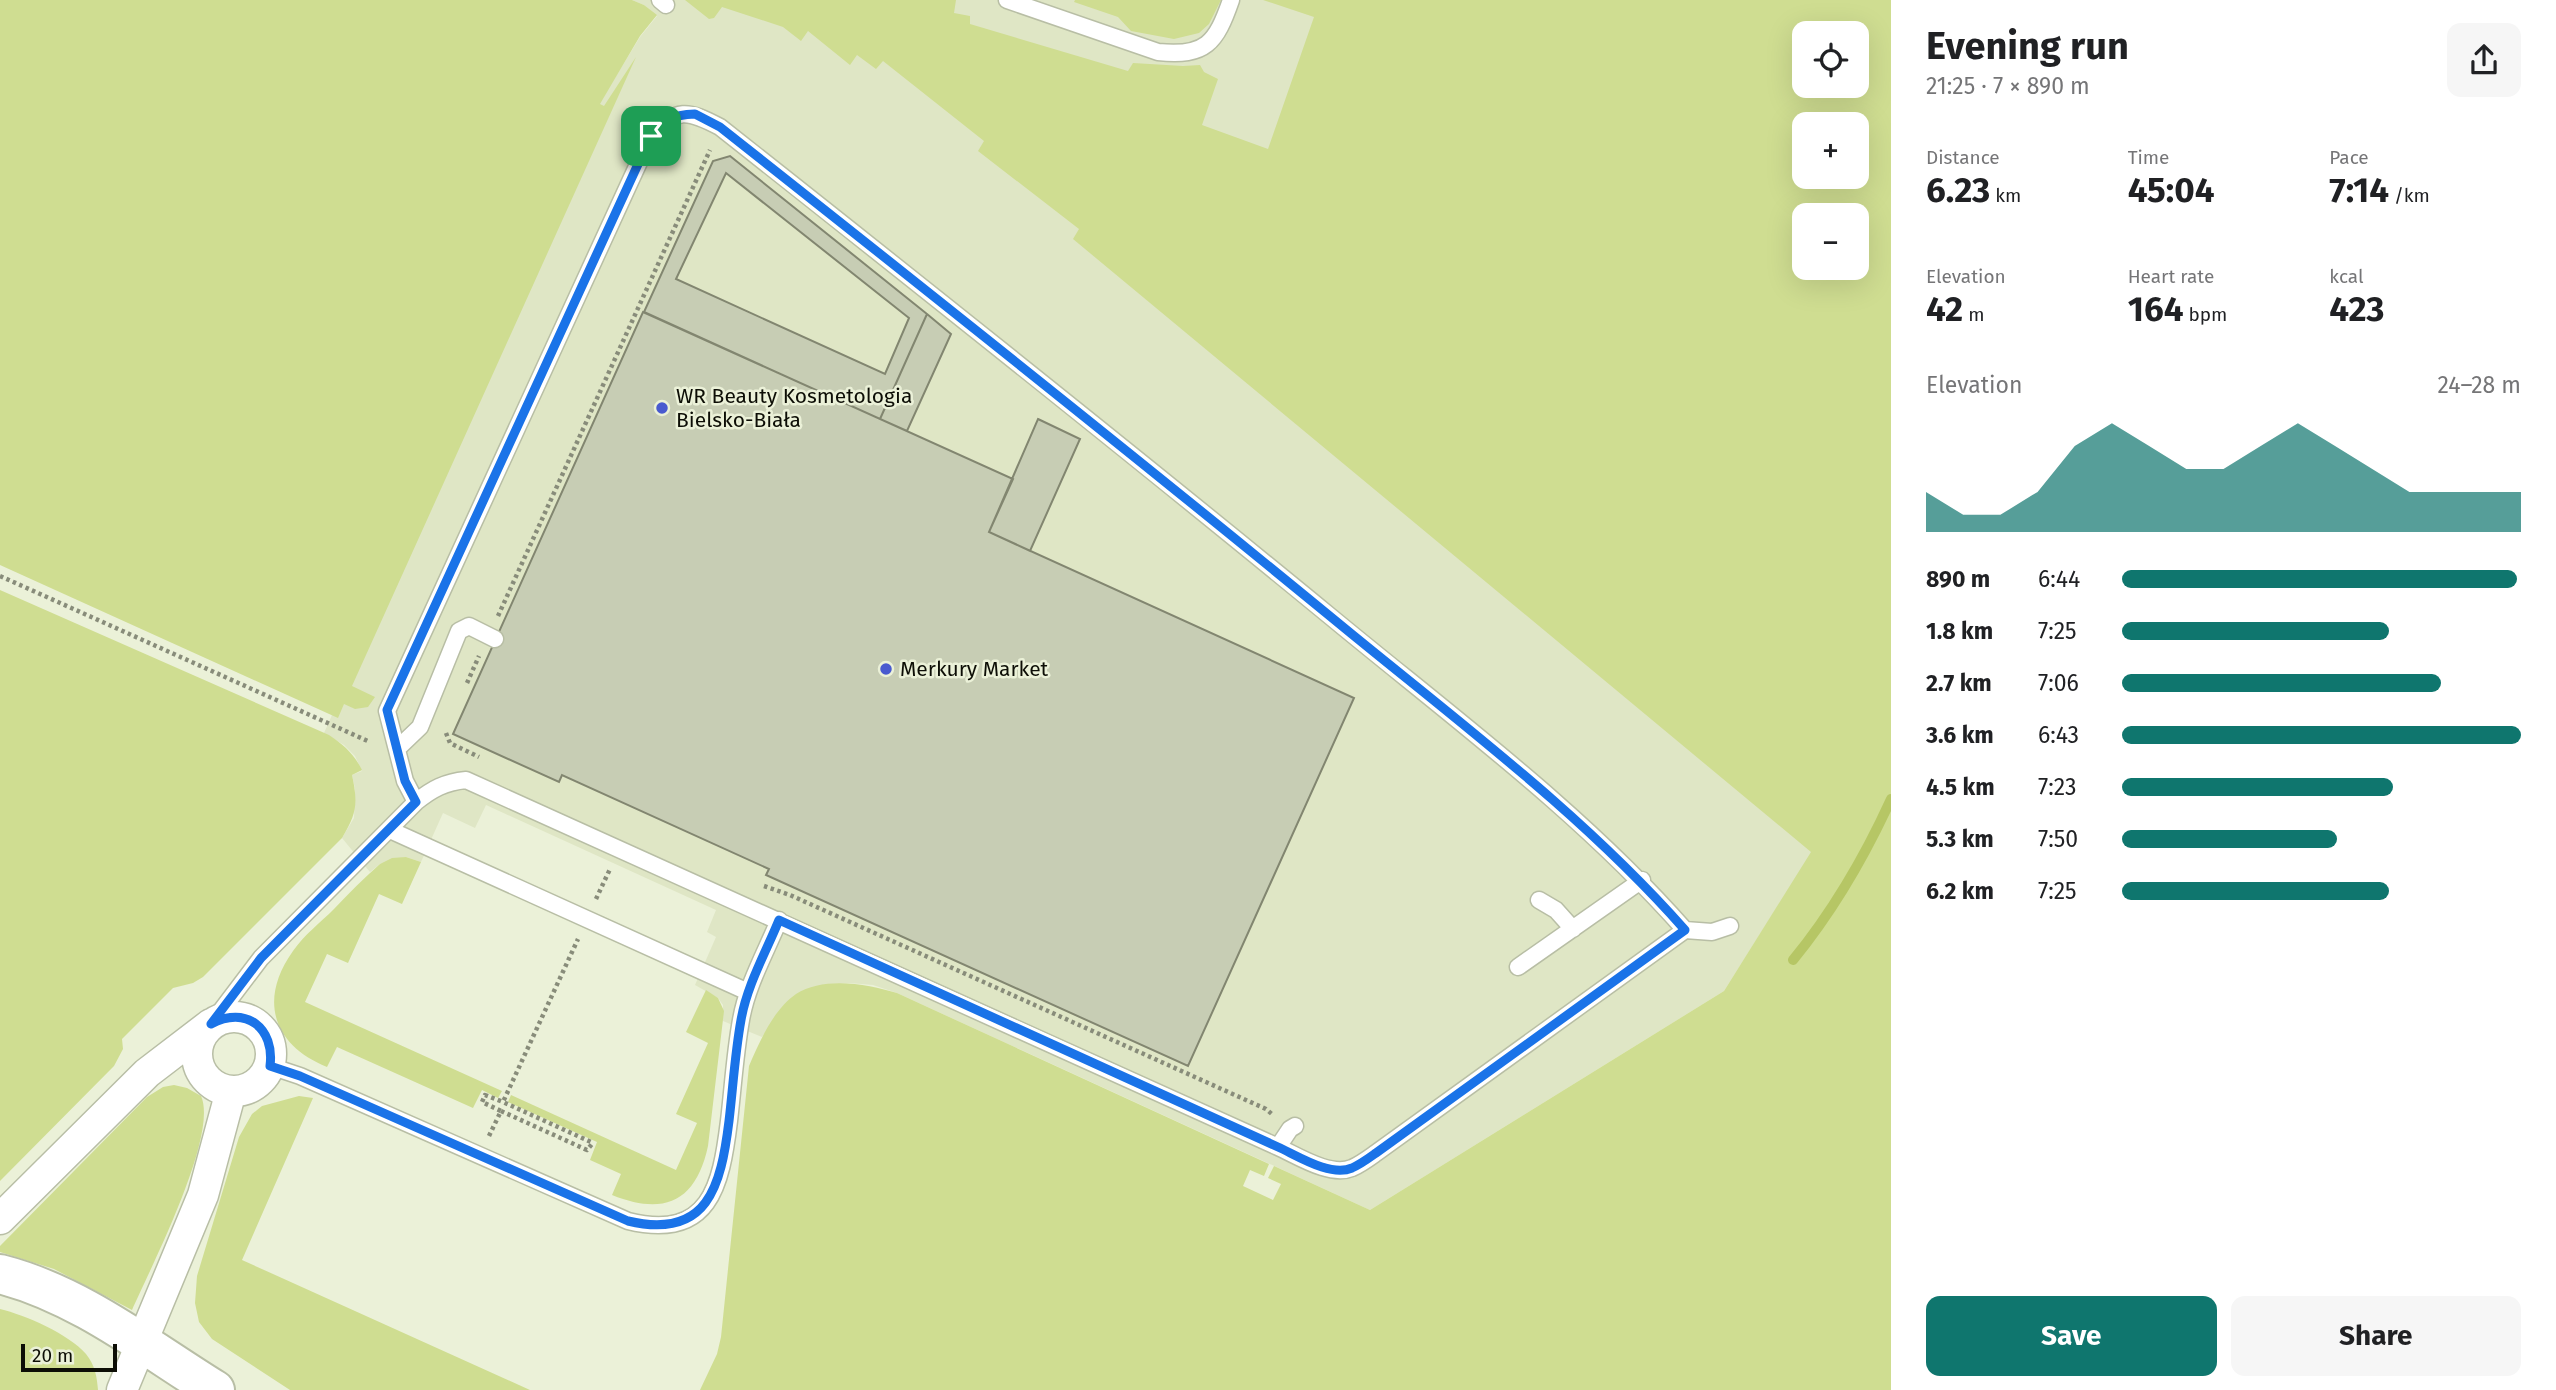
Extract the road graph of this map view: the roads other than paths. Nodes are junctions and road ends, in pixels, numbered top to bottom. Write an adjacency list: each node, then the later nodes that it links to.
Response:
1 (1007, 0): 2 (lane)
2 (1231, 0)
3 (492, 638): 4 (lane)
4 (397, 749): 5 (lane); 7 (lane)
5 (416, 802): 6 (lane); 9 (lane)
6 (390, 830): 14 (lane); 15 (lane)
7 (1642, 880): 11 (lane); 12 (lane)
8 (1539, 900): 11 (lane)
9 (779, 920): 14 (lane); 19 (lane)
10 (1730, 926): 12 (lane)
11 (1573, 929): 13 (lane)
12 (1685, 930): 19 (lane)
13 (1518, 967)
14 (748, 992): 16 (lane)
15 (211, 1024): 16 (street); 17 (street); 20 (street)
16 (270, 1066): 17 (street)
17 (231, 1091): 22 (street)
18 (1292, 1127): 19 (lane)
19 (1278, 1147)
20 (0, 1219)
21 (0, 1274): 22 (main road)
22 (142, 1343): 23 (street); 24 (main road)
23 (122, 1390)
24 (215, 1390)

